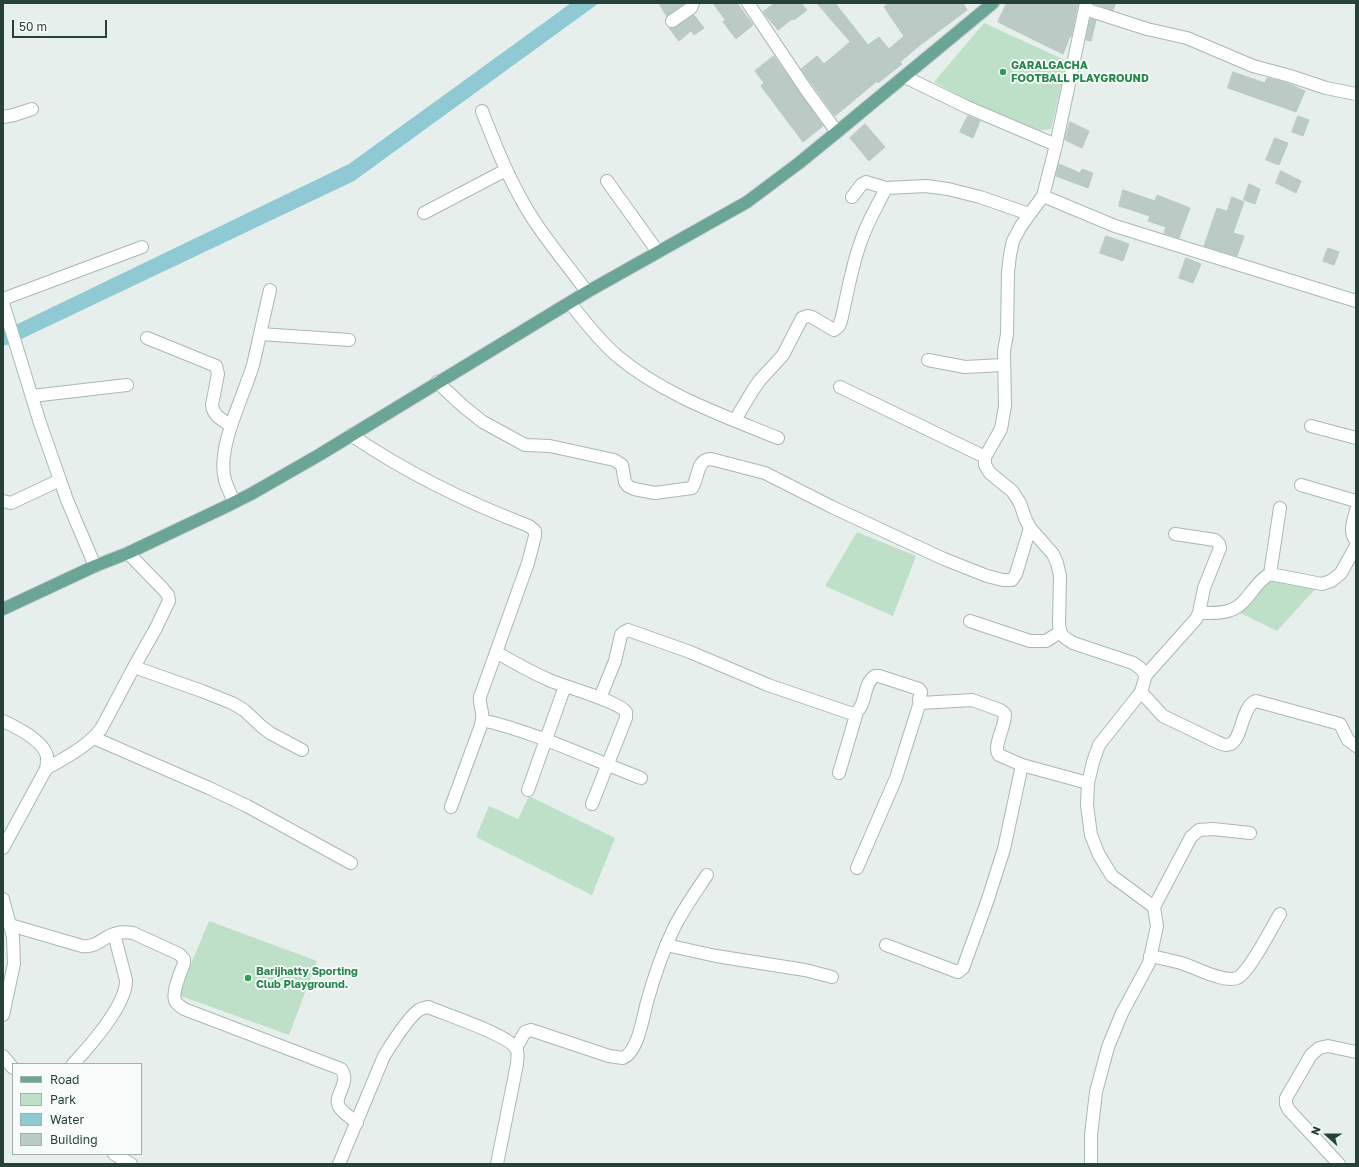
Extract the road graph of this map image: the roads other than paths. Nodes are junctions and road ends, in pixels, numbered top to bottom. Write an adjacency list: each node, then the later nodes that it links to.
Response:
1 (693, 3): 5 (street)
2 (748, 3): 11 (street)
3 (993, 3): 6 (main road)
4 (1086, 6): 7 (street); 12 (street)
5 (672, 21)
6 (905, 77): 11 (main road); 12 (street)
7 (1356, 94)
8 (32, 110): 10 (street)
9 (482, 111): 13 (street)
10 (3, 117)
11 (837, 132): 21 (main road)
12 (1056, 145): 16 (street)
13 (506, 170): 18 (street); 23 (street)
14 (607, 181): 21 (street)
15 (886, 188): 17 (street); 19 (street); 37 (street)
16 (1042, 196): 19 (street); 25 (street)
17 (852, 197)
18 (424, 213)
19 (1029, 214): 32 (street)
20 (142, 247): 24 (street)
21 (658, 252): 23 (main road)
22 (270, 290): 28 (street)
23 (587, 292): 27 (main road)
24 (3, 300)
25 (1356, 301)
26 (3, 303): 36 (street)
27 (570, 303): 33 (main road); 37 (street)
28 (260, 334): 30 (street); 38 (street)
29 (148, 338): 38 (street)
30 (349, 340)
31 (928, 360): 32 (street)
32 (1003, 365): 43 (street)
33 (437, 382): 40 (main road); 51 (street)
34 (127, 385): 36 (street)
35 (840, 387): 43 (street)
36 (32, 396): 44 (street)
37 (735, 420): 41 (street)
38 (231, 426): 48 (street)
39 (1311, 426): 42 (street)
40 (351, 435): 48 (main road); 62 (street)
41 (778, 438)
42 (1356, 438)
43 (986, 457): 51 (street)
44 (60, 480): 46 (street); 56 (street)
45 (1301, 484): 47 (street)
46 (3, 501)
47 (1356, 501)
48 (234, 502): 55 (main road)
49 (1280, 508): 57 (street)
50 (1356, 510): 53 (street)
51 (1030, 528): 61 (street)
52 (1175, 534): 59 (street)
53 (1356, 540)
54 (1356, 546): 57 (street)
55 (128, 553): 56 (main road); 63 (street)
56 (95, 566): 58 (main road)
57 (1270, 574): 59 (street)
58 (3, 609)
59 (1199, 613): 64 (street)
60 (970, 621): 61 (street)
61 (1060, 632): 64 (street)
62 (496, 652): 65 (street); 71 (street)
63 (134, 667): 72 (street); 75 (street)
64 (1146, 675): 66 (street)
65 (565, 686): 67 (street); 73 (street)
66 (1141, 692): 74 (street); 81 (street)
67 (600, 698): 69 (street); 77 (street)
68 (920, 702): 69 (street); 76 (street); 88 (street)
69 (857, 712): 79 (street)
70 (3, 720): 78 (street)
71 (482, 720): 73 (street); 84 (street)
72 (94, 738): 78 (street); 87 (street)
73 (546, 739): 77 (street); 82 (street)
74 (1356, 746)
75 (302, 750)
76 (1022, 764): 81 (street); 96 (street)
77 (607, 765): 80 (street); 83 (street)
78 (46, 768): 86 (street)
79 (839, 773)
80 (641, 778)
81 (1088, 783): 91 (street)
82 (528, 790)
83 (592, 804)
84 (451, 806)
85 (1250, 832): 91 (street)
86 (3, 848)
87 (351, 863)
88 (857, 868)
89 (707, 876): 95 (street)
90 (3, 899): 93 (street)
91 (1154, 907): 97 (street)
92 (1280, 914): 97 (street)
93 (10, 925): 94 (street); 99 (street)
94 (114, 934): 103 (street); 105 (street)
95 (666, 945): 98 (street); 100 (street)
96 (886, 945)
97 (1150, 956): 110 (street)
98 (832, 977)
99 (3, 1015)
100 (516, 1048): 105 (street); 109 (street)
101 (1356, 1052): 111 (street)
102 (3, 1056): 104 (street)
103 (74, 1063)
104 (12, 1067)
105 (357, 1123): 108 (street)
106 (116, 1155): 107 (street)
107 (130, 1164)
108 (339, 1164)
109 (497, 1164)
110 (1091, 1164)
111 (1340, 1164)

